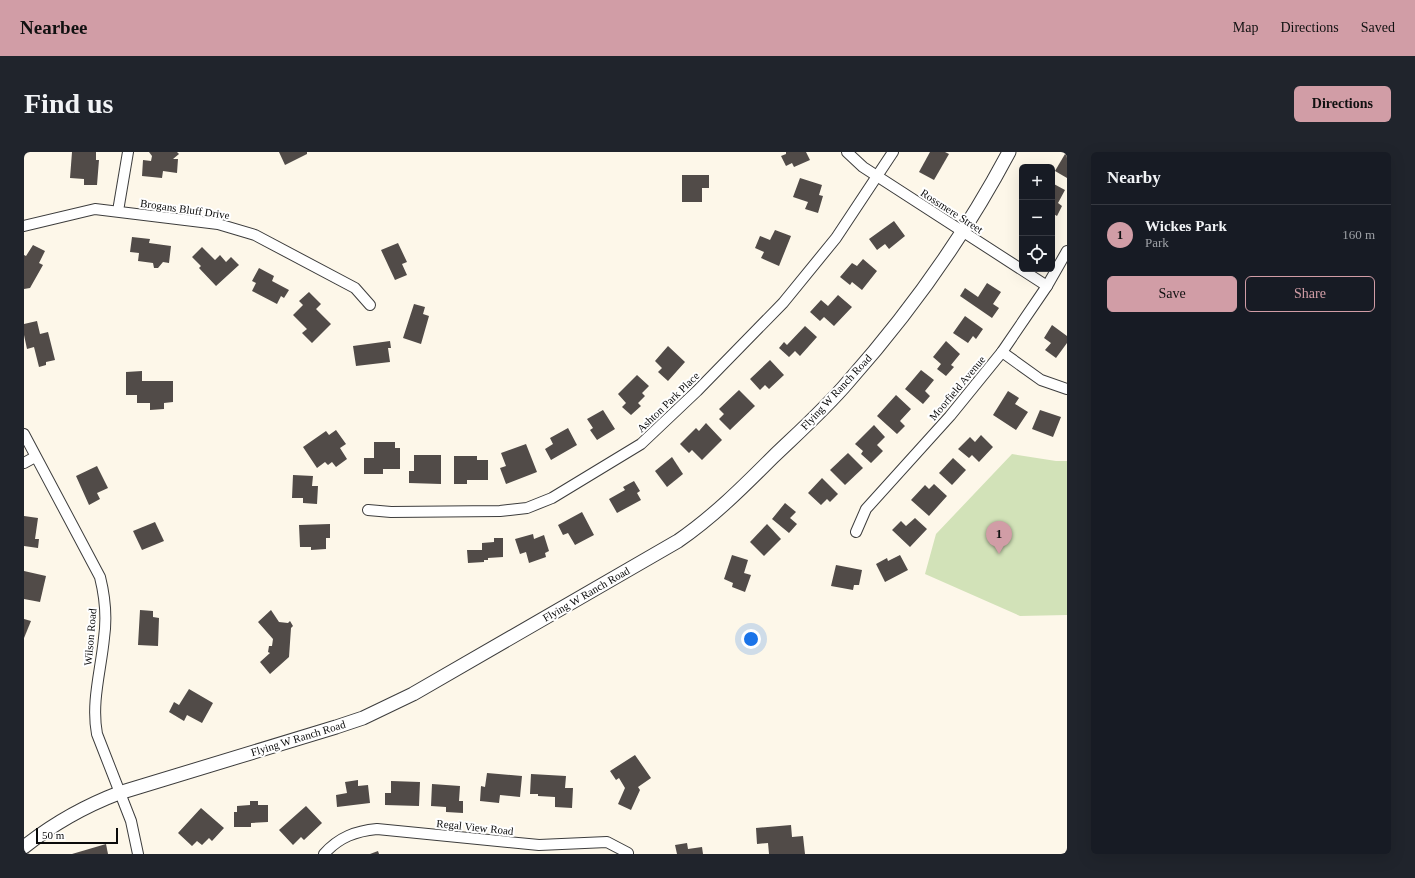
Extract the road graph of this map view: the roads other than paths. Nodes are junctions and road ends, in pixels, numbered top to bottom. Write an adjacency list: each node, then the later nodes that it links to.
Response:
1 (128, 152): 6 (street)
2 (847, 152): 5 (street, Rossmere Street)
3 (893, 152): 5 (street, Ashton Park Place)
4 (1009, 152): 8 (street, Flying W Ranch Road)
5 (878, 177): 8 (street, Rossmere Street); 17 (street, Ashton Park Place)
6 (118, 212): 7 (street, Brogans Bluff Drive); 11 (street, Brogans Bluff Drive)
7 (24, 226)
8 (963, 232): 10 (street, Rossmere Street); 19 (street, Flying W Ranch Road)
9 (1067, 251): 10 (street, Moorfield Avenue)
10 (1047, 286): 12 (street, Moorfield Avenue)
11 (370, 305)
12 (1002, 352): 13 (street); 18 (street, Moorfield Avenue)
13 (1067, 389)
14 (24, 434): 15 (street, Wilson Road)
15 (35, 457): 16 (street); 19 (street, Wilson Road)
16 (24, 463)
17 (368, 510)
18 (856, 532)
19 (119, 793): 20 (street, Flying W Ranch Road); 23 (street, Wilson Road)
20 (24, 847)
21 (521, 849): 22 (street, Regal View Road); 24 (street, Regal View Road)
22 (628, 853)
23 (138, 854)
24 (324, 854)

